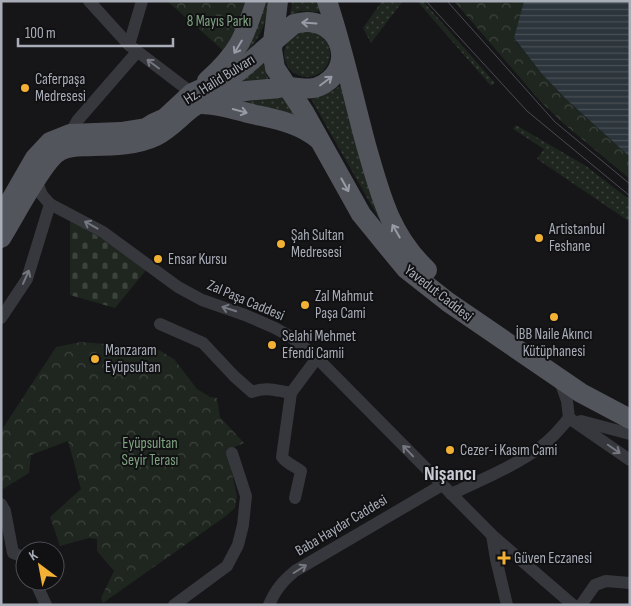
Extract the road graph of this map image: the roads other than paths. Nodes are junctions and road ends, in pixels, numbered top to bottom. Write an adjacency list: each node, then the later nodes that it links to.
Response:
1 (89, 1): 8 (street)
2 (142, 1): 8 (street)
3 (256, 1): 10 (main road, one-way to 10)
4 (278, 1): 6 (main road)
5 (327, 1): 7 (main road, Yavedut Caddesi)
6 (273, 42): 7 (main road, one-way to 6); 9 (main road); 10 (main road, Hz. Halid Bulvarı)
7 (341, 47): 9 (main road, one-way to 7); 22 (main road, Yavedut Caddesi, one-way to 7)
8 (133, 48): 10 (street, one-way to 8); 11 (street)
9 (288, 87): 10 (main road, Hz. Halid Bulvarı); 12 (main road, Yavedut Caddesi)
10 (192, 100): 11 (main road, Hz. Halid Bulvarı); 12 (main road, one-way to 12); 13 (main road, Hz. Halid Bulvarı)
11 (70, 134): 15 (main road, Hz. Halid Bulvarı)
12 (322, 142): 20 (main road, Yavedut Caddesi, one-way to 20)
13 (36, 180): 14 (street); 16 (main road, Hz. Halid Bulvarı)
14 (50, 204): 17 (street, one-way to 14); 19 (street, Zal Paşa Caddesi, one-way to 14)
15 (1, 217)
16 (1, 238)
17 (1, 318)
18 (160, 324): 21 (street)
19 (317, 358): 21 (street); 28 (street, Zal Paşa Caddesi, one-way to 19)
20 (559, 378): 23 (street); 24 (main road, Yavedut Caddesi)
21 (291, 393): 29 (street)
22 (630, 405)
23 (569, 418): 25 (street); 27 (street, one-way to 27); 28 (street, Baba Haydar Caddesi)
24 (630, 419)
25 (630, 434)
26 (232, 453): 36 (street)
27 (630, 460)
28 (446, 490): 31 (street, Zal Paşa Caddesi); 37 (street, Baba Haydar Caddesi, one-way to 28)
29 (295, 498)
30 (1, 504): 32 (street)
31 (492, 535): 38 (street); 39 (street, Zal Paşa Caddesi)
32 (7, 554)
33 (630, 583): 40 (street)
34 (40, 591): 35 (street)
35 (46, 605)
36 (174, 605)
37 (269, 605)
38 (507, 605)
39 (573, 605)
40 (580, 605)

